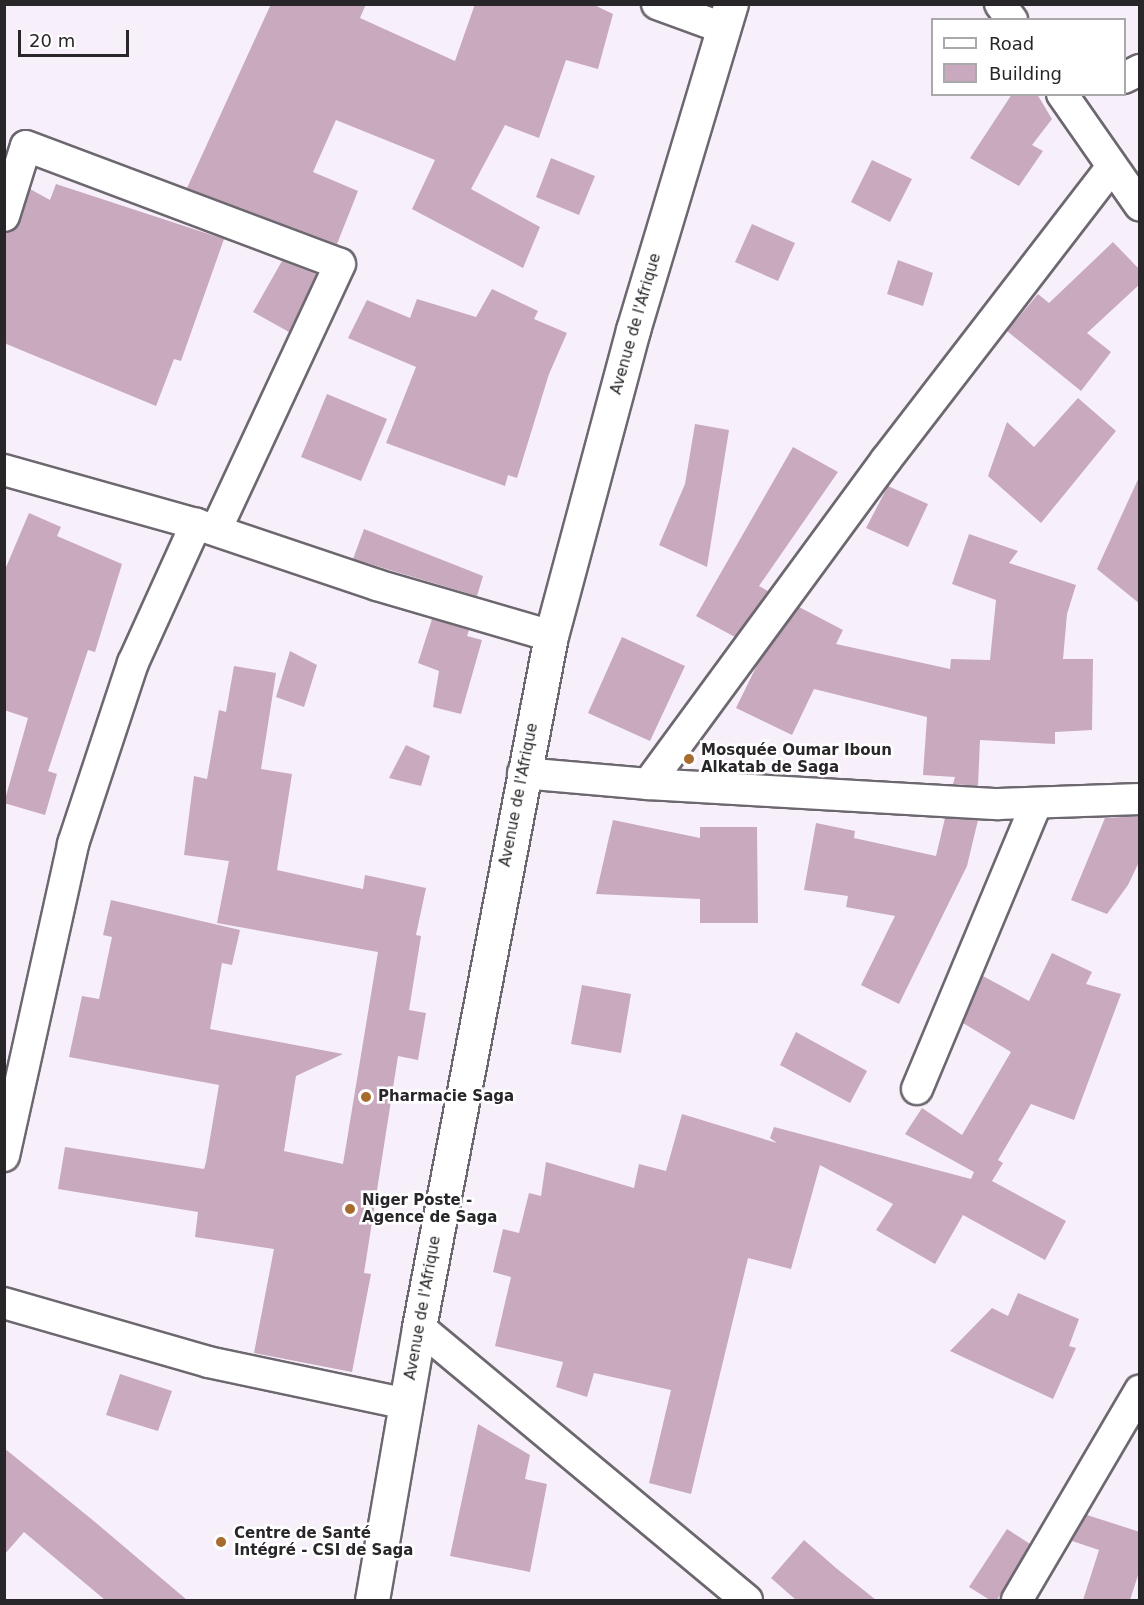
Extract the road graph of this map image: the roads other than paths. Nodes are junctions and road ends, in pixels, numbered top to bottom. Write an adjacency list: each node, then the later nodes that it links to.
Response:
1 (657, 4): 3 (street)
2 (1000, 4): 4 (street)
3 (727, 16): 14 (main road, Avenue de l'Afrique)
4 (1010, 18)
5 (1140, 70): 6 (street)
6 (1126, 77)
7 (1063, 96): 9 (street)
8 (15, 143): 11 (street); 13 (street)
9 (1110, 169): 10 (street); 16 (street)
10 (1140, 206)
11 (4, 216)
12 (4, 470): 13 (street)
13 (206, 527): 14 (street); 20 (street)
14 (551, 636): 15 (main road, Avenue de l'Afrique)
15 (523, 773): 16 (street); 22 (main road, Avenue de l'Afrique)
16 (648, 784): 18 (street)
17 (1140, 799): 18 (street)
18 (1036, 805): 19 (street)
19 (917, 1089)
20 (4, 1156)
21 (4, 1303): 24 (street)
22 (419, 1328): 24 (main road, Avenue de l'Afrique); 26 (street)
23 (1139, 1391): 27 (street)
24 (407, 1404): 25 (main road, Avenue de l'Afrique)
25 (372, 1600)
26 (747, 1600)
27 (1017, 1600)

